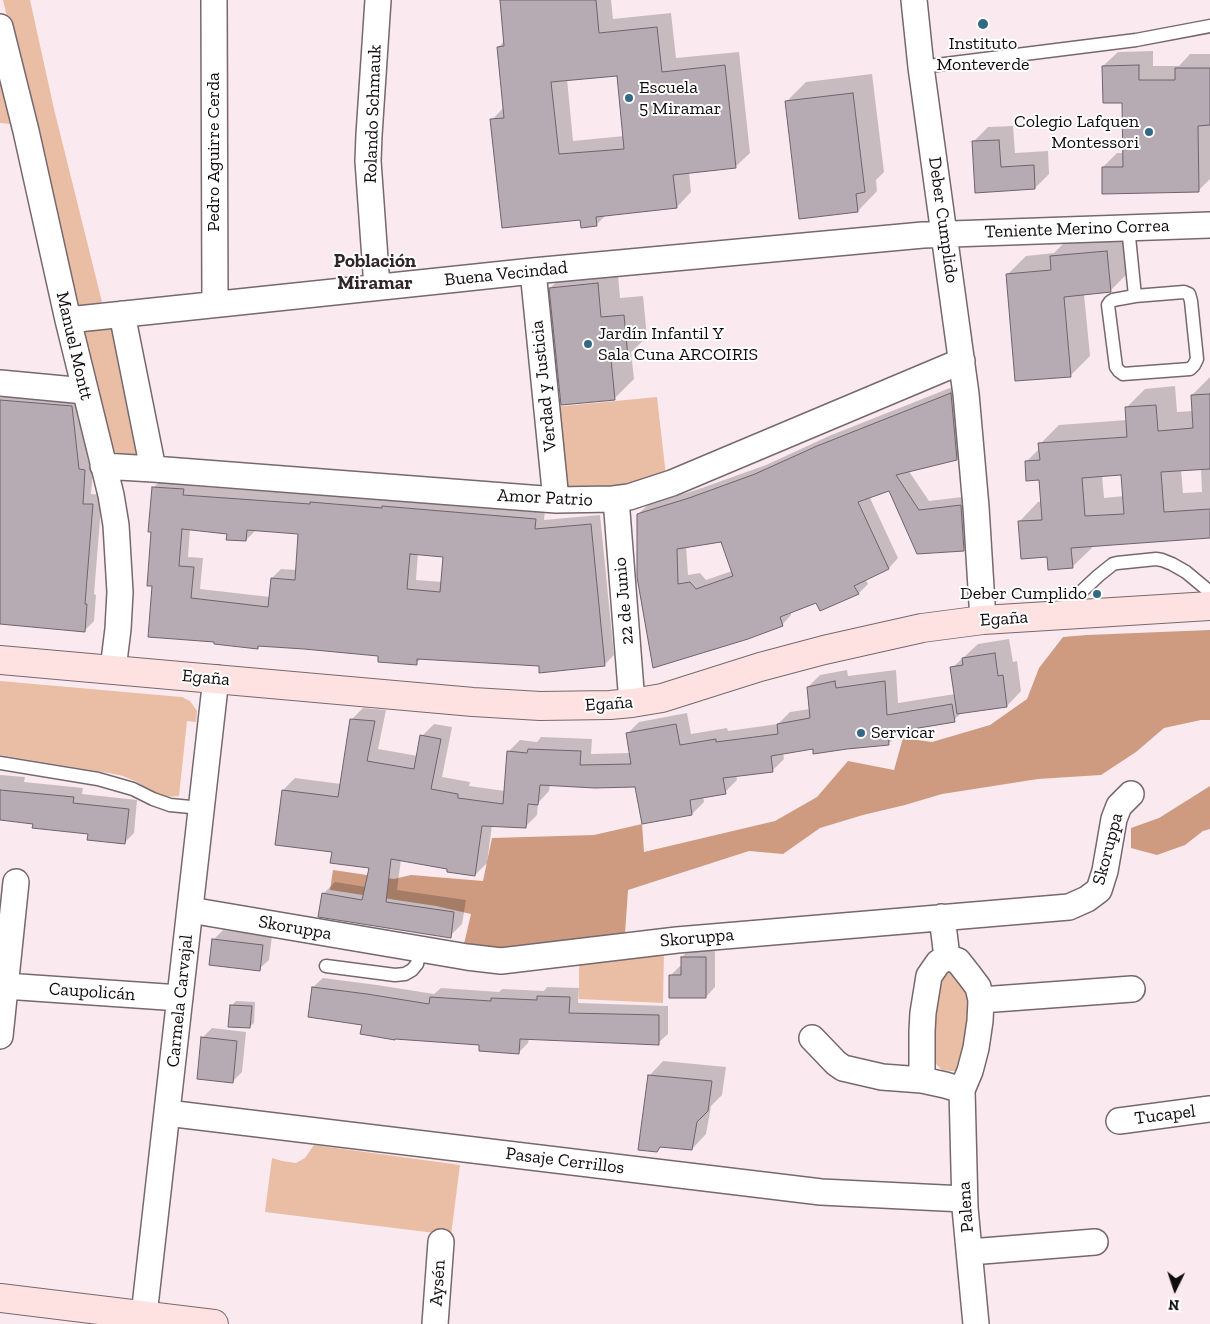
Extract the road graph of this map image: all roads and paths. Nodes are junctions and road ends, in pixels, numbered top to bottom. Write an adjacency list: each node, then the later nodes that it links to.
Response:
1 (214, 0): 13 (street, Pedro Aguirre Cerda)
2 (378, 0): 11 (street, Rolando Schmauk)
3 (914, 0): 6 (street, Deber Cumplido)
4 (0, 26): 15 (street, Manuel Montt)
5 (1210, 26): 6 (lane)
6 (921, 66): 9 (street, Deber Cumplido)
7 (1210, 225): 8 (street, Teniente Merino Correa)
8 (1128, 227): 9 (street, Teniente Merino Correa); 12 (lane)
9 (945, 233): 10 (street, Buena Vecindad); 16 (street, Deber Cumplido)
10 (533, 271): 11 (street, Buena Vecindad); 22 (street, Verdad y Justicia)
11 (377, 287): 13 (street, Buena Vecindad)
12 (1135, 296): 12 (lane)
13 (215, 304): 14 (street, Buena Vecindad)
14 (122, 314): 15 (street, Buena Vecindad); 20 (street)
15 (68, 320): 18 (street, Manuel Montt)
16 (962, 361): 21 (street, Amor Patrio); 26 (street, Deber Cumplido)
17 (0, 383): 18 (street)
18 (85, 391): 19 (street, Manuel Montt)
19 (103, 466): 20 (street, Amor Patrio); 28 (street, Manuel Montt)
20 (153, 469): 22 (street, Amor Patrio)
21 (616, 499): 22 (street, Amor Patrio); 30 (street, 22 de Junio)
22 (556, 500)
23 (1210, 592): 25 (lane)
24 (1210, 606): 25 (main road, Egaña)
25 (1065, 615): 26 (main road, Egaña)
26 (983, 620): 30 (main road, Egaña)
27 (0, 660): 28 (main road, Egaña)
28 (113, 669): 29 (main road, Egaña)
29 (216, 678): 30 (main road, Egaña); 33 (street, Carmela Carvajal)
30 (632, 703)
31 (0, 763): 33 (lane)
32 (1132, 794): 36 (street, Skoruppa)
33 (201, 808): 35 (street, Carmela Carvajal)
34 (16, 882): 40 (street)
35 (190, 910): 37 (street, Skoruppa); 42 (street, Carmela Carvajal)
36 (942, 917): 37 (street, Skoruppa); 38 (street)
37 (420, 949): 39 (lane)
38 (947, 957): 43 (street, Palena); 46 (street)
39 (326, 966)
40 (5, 986): 42 (street, Caupolicán); 44 (street)
41 (1132, 989): 43 (street)
42 (180, 998): 49 (street, Carmela Carvajal)
43 (981, 1000): 47 (street, Palena)
44 (0, 1036)
45 (812, 1038): 46 (street)
46 (922, 1080): 47 (street)
47 (962, 1090): 51 (street, Palena)
48 (1210, 1109): 50 (street, Tucapel)
49 (167, 1113): 51 (street, Pasaje Cerrillos); 56 (street, Carmela Carvajal)
50 (1119, 1121)
51 (964, 1198): 54 (street, Palena)
52 (441, 1242): 58 (street, Aysén)
53 (1095, 1242): 54 (street)
54 (970, 1252): 59 (street, Palena)
55 (0, 1298): 56 (main road)
56 (144, 1320): 57 (main road)
57 (214, 1324)
58 (435, 1324)
59 (976, 1324)

